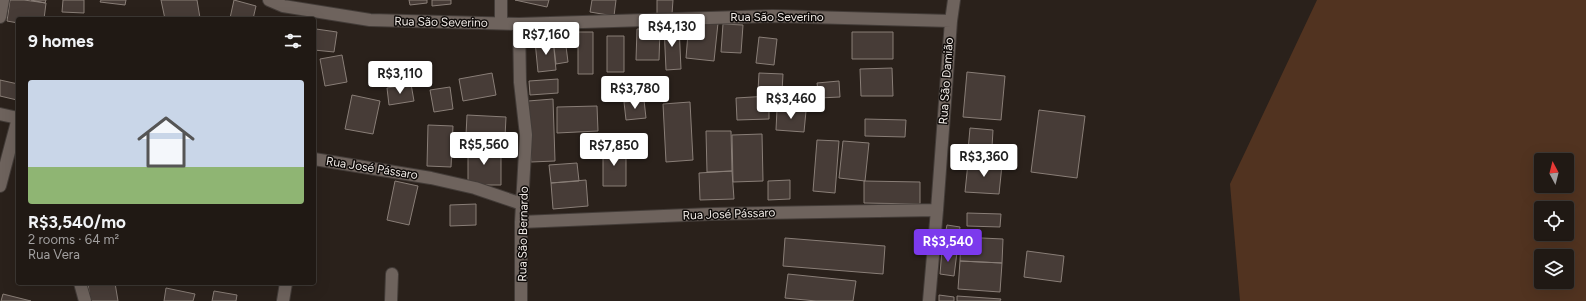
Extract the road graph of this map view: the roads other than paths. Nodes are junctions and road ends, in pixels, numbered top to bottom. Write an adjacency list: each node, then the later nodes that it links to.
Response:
1 (3, 0): 5 (street)
2 (269, 0): 7 (street, Rua São Severino)
3 (501, 0): 7 (street)
4 (954, 0): 6 (street, Rua São Damião)
5 (0, 17)
6 (951, 20): 8 (street, Rua São Severino); 15 (street, Rua São Damião)
7 (500, 23): 8 (street, Rua São Severino)
8 (519, 24): 14 (street, Rua São Bernardo)
9 (0, 114): 10 (street)
10 (16, 118)
11 (16, 126): 13 (street)
12 (316, 159): 14 (street, Rua José Pássaro)
13 (0, 186)
14 (522, 204): 16 (street, Rua São Bernardo)
15 (937, 210): 16 (street, Rua José Pássaro); 24 (street, Rua São Damião)
16 (521, 222): 23 (street, Rua São Bernardo)
17 (392, 274): 22 (street)
18 (80, 285): 20 (street)
19 (286, 285): 21 (street)
20 (84, 301)
21 (283, 301)
22 (391, 301)
23 (521, 301)
24 (929, 301)

